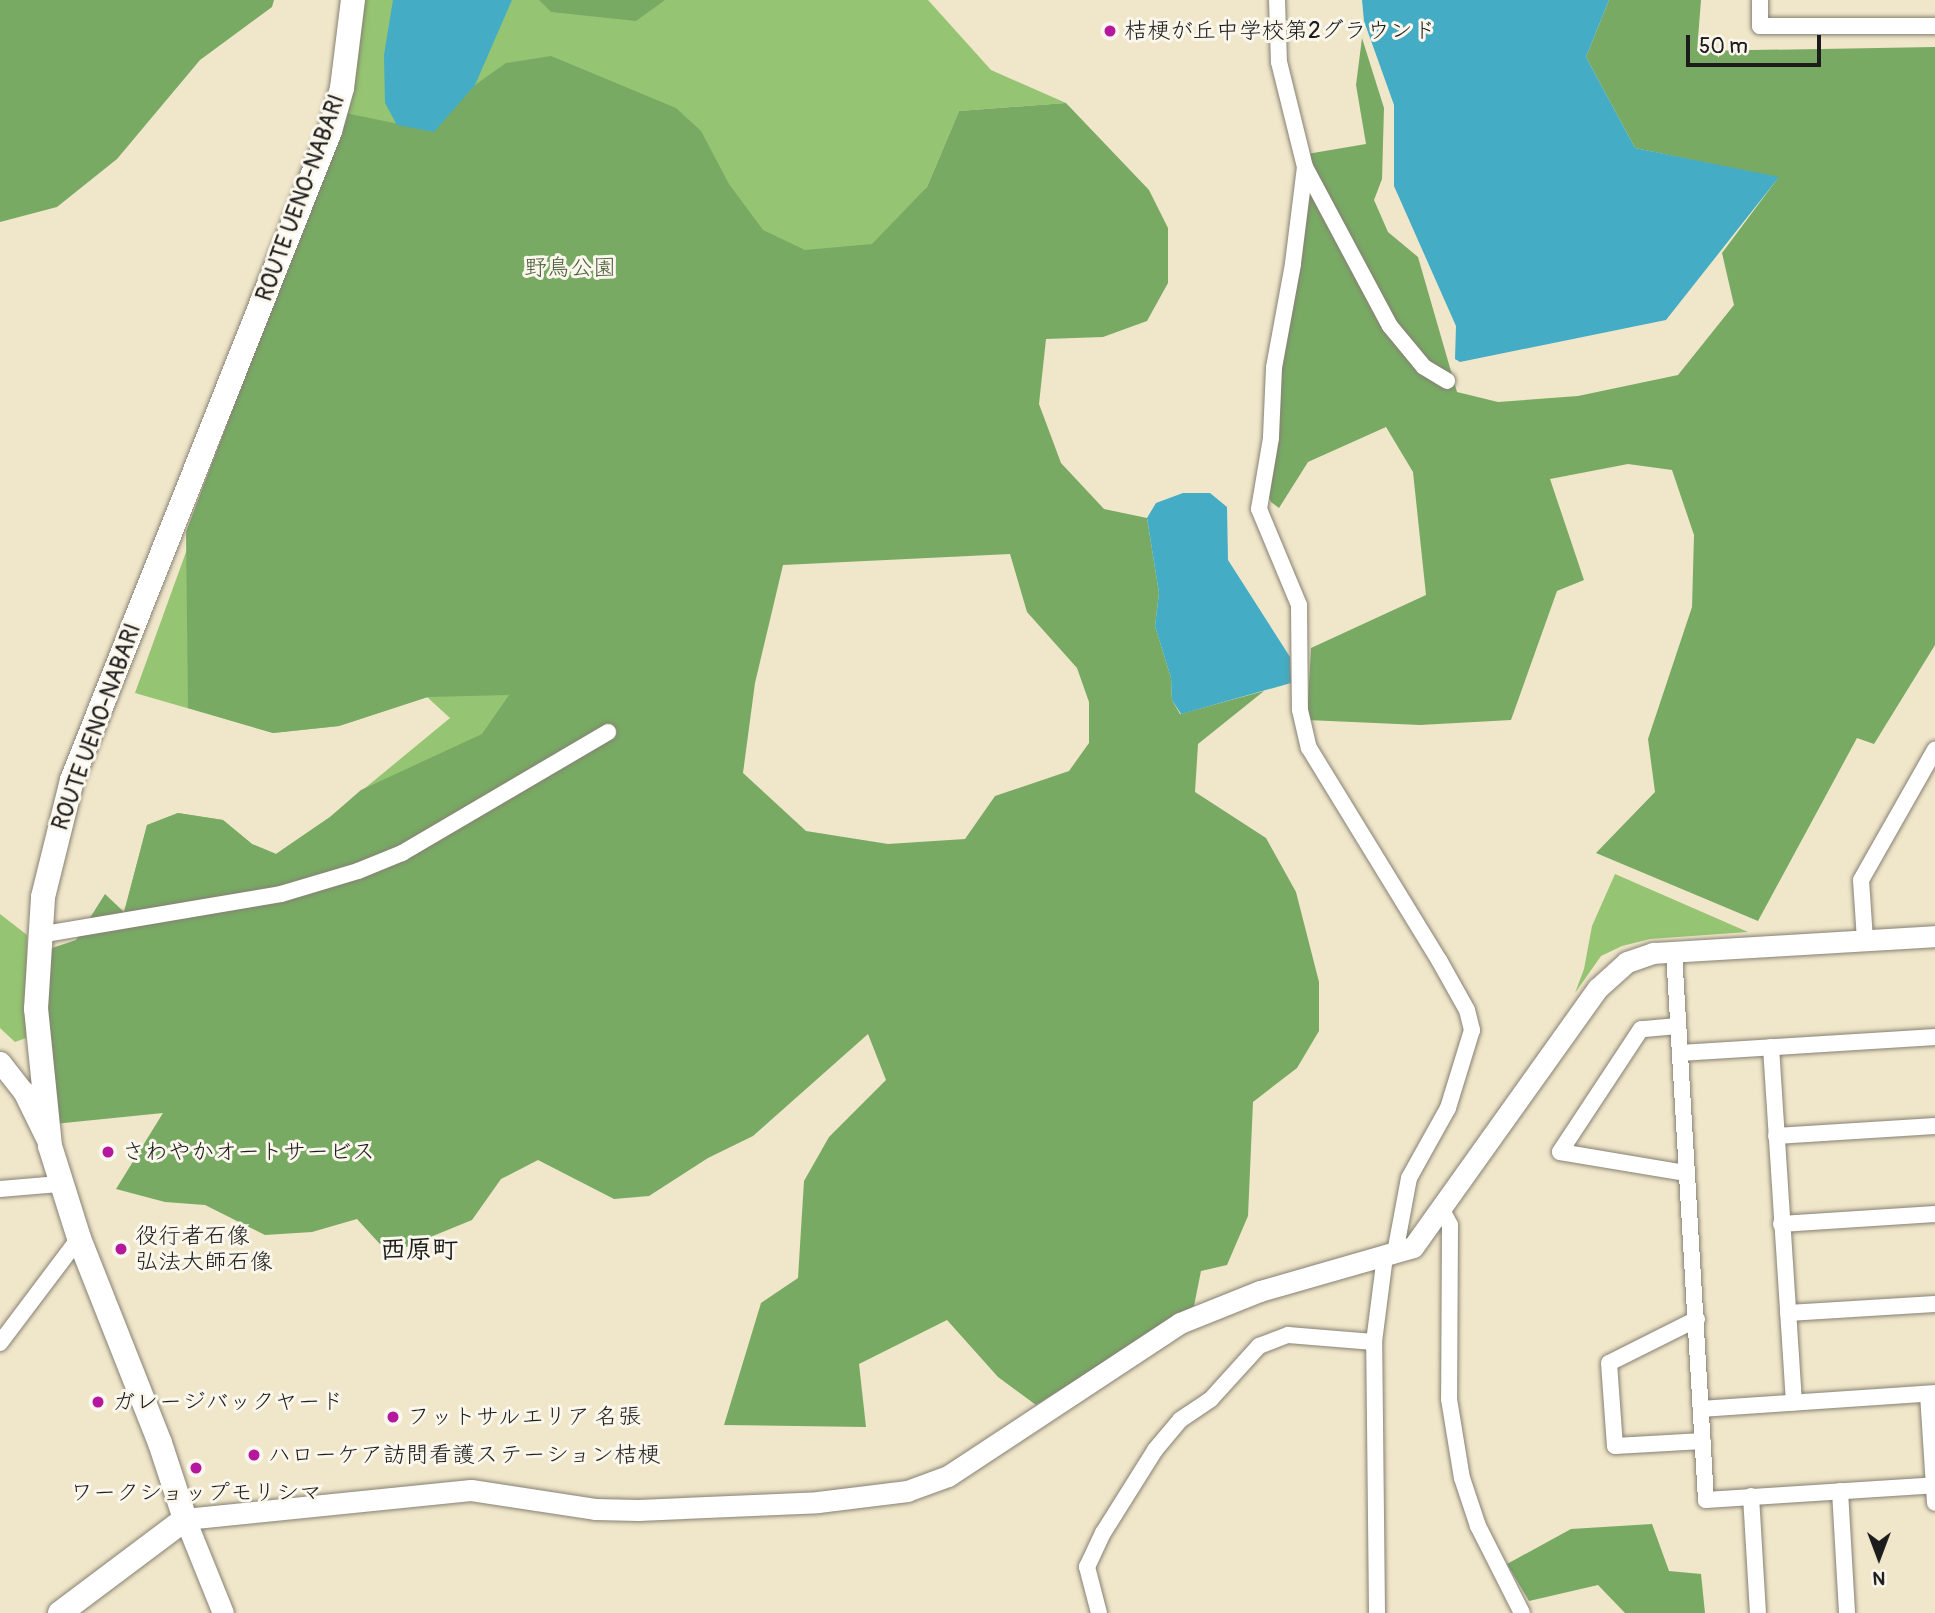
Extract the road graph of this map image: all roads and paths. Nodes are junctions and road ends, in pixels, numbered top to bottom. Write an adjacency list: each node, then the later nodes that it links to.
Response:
1 (353, 0): 9 (main road, ROUTE UENO-NABARI)
2 (1277, 0): 5 (street)
3 (1760, 0): 4 (street)
4 (1935, 26)
5 (1305, 167): 6 (street); 28 (street)
6 (1447, 381)
7 (608, 732): 9 (street)
8 (1935, 750): 11 (street)
9 (39, 935): 20 (main road, ROUTE UENO-NABARI)
10 (1935, 936): 11 (street)
11 (1865, 940): 12 (street)
12 (1674, 952): 13 (street); 24 (street)
13 (1678, 1026): 16 (street); 21 (street)
14 (1935, 1037): 15 (street)
15 (1770, 1047): 16 (street); 19 (street)
16 (1680, 1053): 21 (street)
17 (0, 1062): 20 (street)
18 (1935, 1126): 19 (street)
19 (1776, 1136): 26 (street)
20 (50, 1146): 22 (main road, ROUTE UENO-NABARI)
21 (1686, 1173): 31 (street)
22 (60, 1184): 23 (street); 27 (main road, ROUTE UENO-NABARI)
23 (0, 1189)
24 (1443, 1210): 28 (street); 47 (street)
25 (1935, 1214): 26 (street)
26 (1781, 1224): 30 (street)
27 (79, 1238): 33 (street); 42 (main road, ROUTE UENO-NABARI)
28 (1390, 1255): 32 (street); 42 (street)
29 (1935, 1304): 30 (street)
30 (1788, 1313): 35 (street)
31 (1696, 1319): 36 (street); 37 (street)
32 (1374, 1342): 45 (street); 46 (street)
33 (0, 1343)
34 (1932, 1393): 35 (street); 38 (street)
35 (1794, 1402): 36 (street)
36 (1701, 1409): 37 (street)
37 (1703, 1441): 40 (street)
38 (1935, 1485): 39 (street); 41 (street)
39 (1840, 1490): 40 (street); 49 (street)
40 (1751, 1496): 48 (street)
41 (1935, 1503)
42 (185, 1519): 43 (main road); 44 (street)
43 (60, 1613)
44 (223, 1613)
45 (1099, 1613)
46 (1377, 1613)
47 (1522, 1613)
48 (1758, 1613)
49 (1847, 1613)

